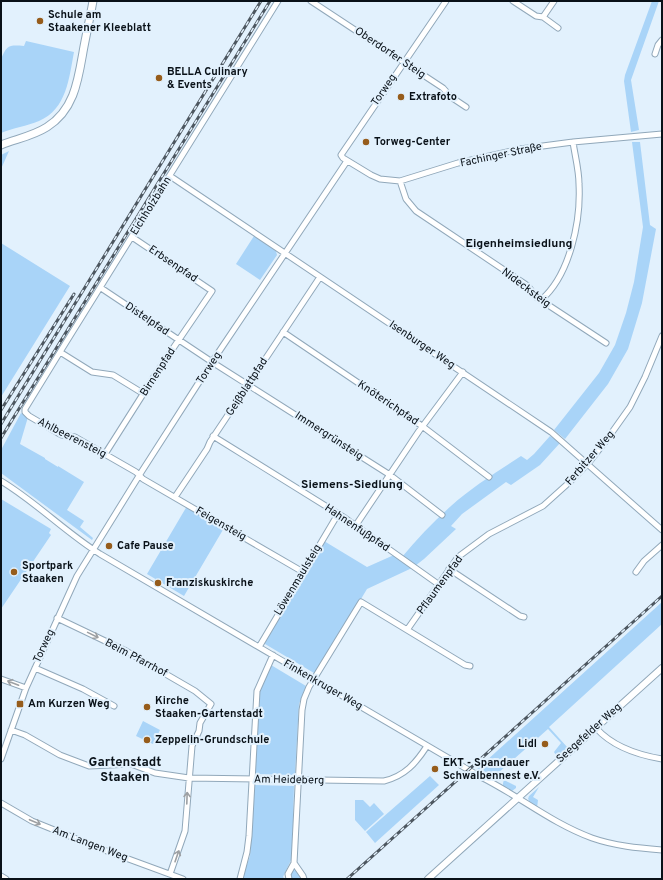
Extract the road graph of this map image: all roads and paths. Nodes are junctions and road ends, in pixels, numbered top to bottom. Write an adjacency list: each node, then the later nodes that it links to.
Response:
1 (93, 1): 15 (main road)
2 (278, 1): 17 (street, Eichholzbahn)
3 (311, 1): 11 (street, Oberdorfer Steig)
4 (446, 1): 11 (street, Torweg)
5 (513, 1): 7 (street)
6 (554, 1): 7 (street)
7 (543, 17): 8 (street)
8 (558, 28)
9 (662, 40): 10 (street)
10 (654, 54)
11 (404, 62): 12 (street, Oberdorfer Steig); 16 (street, Torweg)
12 (466, 107)
13 (662, 134): 14 (street, Fachinger Straße)
14 (572, 142): 18 (street, Fachinger Straße); 24 (street)
15 (1, 145)
16 (347, 160): 18 (street, Fachinger Straße); 20 (street, Torweg)
17 (170, 176): 19 (street, Eichholzbahn); 20 (street, Isenburger Weg)
18 (400, 181): 24 (street, Nidecksteig)
19 (132, 237): 22 (street, Eichholzbahn); 23 (street, Erbsenpfad)
20 (285, 253): 21 (street, Isenburger Weg); 30 (street, Torweg)
21 (320, 277): 25 (street, Geißblattpfad); 31 (street, Isenburger Weg)
22 (101, 288): 27 (street, Distelpfad); 29 (street, Eichholzbahn)
23 (212, 291): 27 (street, Birnenpfad)
24 (541, 300): 28 (street, Nidecksteig)
25 (283, 332): 32 (street, Geißblattpfad); 35 (street, Knöterichpfad)
26 (662, 336): 38 (street, Ferbitzer Weg)
27 (178, 340): 30 (street, Distelpfad); 33 (street, Birnenpfad)
28 (606, 343)
29 (60, 352): 33 (street); 34 (street, Eichholzbahn)
30 (212, 362): 32 (street, Immergrünsteig); 39 (street, Torweg)
31 (463, 372): 35 (street); 38 (street, Isenburger Weg)
32 (248, 384): 36 (street, Geißblattpfad); 40 (street, Immergrünsteig)
33 (144, 394): 37 (street, Birnenpfad)
34 (25, 412): 37 (street, Ahlbeerensteig)
35 (422, 426): 40 (street); 41 (street, Knöterichpfad)
36 (213, 436): 43 (street, Geißblattpfad); 44 (street, Hahnenfußpfad)
37 (105, 454): 39 (street, Ahlbeerensteig)
38 (588, 463): 47 (street, Isenburger Weg); 48 (street, Ferbitzer Weg)
39 (140, 475): 43 (street, Feigensteig); 50 (street, Torweg)
40 (390, 475): 45 (street, Immergrünsteig); 46 (street)
41 (489, 477)
42 (1, 481): 50 (street, Finkenkruger Weg)
43 (175, 497): 52 (street, Feigensteig)
44 (338, 514): 46 (street, Hahnenfußpfad); 52 (street, Löwenmaulsteig)
45 (442, 515)
46 (356, 525): 54 (street, Hahnenfußpfad)
47 (662, 530)
48 (476, 542): 51 (street, Pflaumenpfad)
49 (662, 545): 53 (street)
50 (93, 549): 56 (street, Torweg); 58 (street, Finkenkruger Weg)
51 (449, 569): 54 (street, Pflaumenpfad); 55 (street)
52 (303, 572): 58 (street, Löwenmaulsteig)
53 (636, 572)
54 (438, 584): 57 (street, Pflaumenpfad)
55 (524, 617)
56 (57, 618): 61 (street, Torweg); 72 (street, Beim Pfarrhof, one-way to 72)
57 (407, 630): 60 (street); 64 (street)
58 (259, 648): 59 (street, Finkenkruger Weg)
59 (273, 655): 64 (street, Finkenkruger Weg); 73 (street)
60 (470, 666)
61 (35, 668): 65 (street, Torweg); 66 (street)
62 (662, 668): 67 (street, Seegefelder Weg)
63 (1, 678): 65 (street, one-way to 63)
64 (314, 680): 69 (street, Finkenkruger Weg); 74 (street)
65 (26, 688): 68 (street, Torweg)
66 (114, 706)
67 (596, 728): 71 (street); 75 (street, Seegefelder Weg)
68 (12, 730): 70 (street, Torweg); 72 (street, Am Heideberg)
69 (427, 746): 74 (street, Am Heideberg); 75 (street, Finkenkruger Weg)
70 (1, 759)
71 (662, 759)
72 (189, 778): 73 (street, Am Heideberg); 79 (street, one-way to 72)
73 (252, 779): 74 (street, Am Heideberg); 83 (street)
74 (298, 781): 78 (street)
75 (517, 798): 77 (street, Finkenkruger Weg); 86 (street, Seegefelder Weg)
76 (1, 803): 79 (street, Am Langen Weg, one-way to 79)
77 (662, 850)
78 (294, 863): 84 (street); 85 (street)
79 (170, 874): 82 (street, Am Langen Weg)
80 (1, 876): 81 (street)
81 (6, 879)
82 (183, 879)
83 (240, 879)
84 (288, 879)
85 (304, 879)
86 (428, 879)

